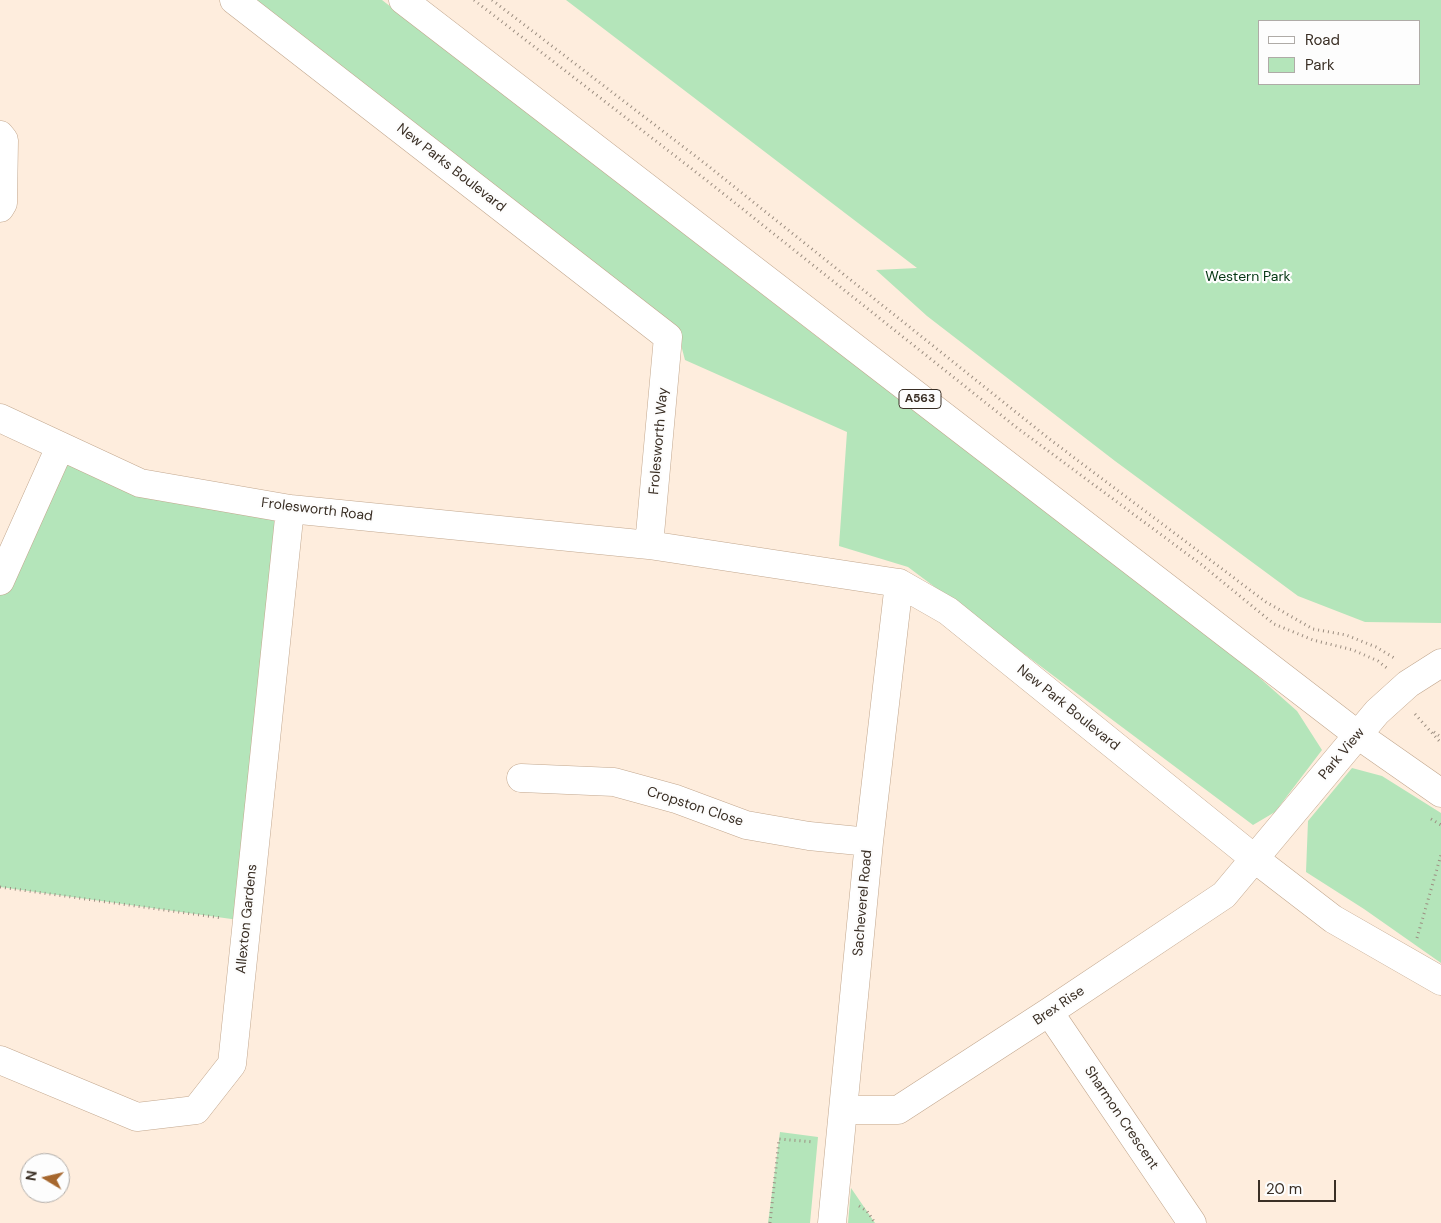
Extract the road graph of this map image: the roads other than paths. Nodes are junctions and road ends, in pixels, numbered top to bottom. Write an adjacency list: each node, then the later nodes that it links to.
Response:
1 (234, 0): 5 (main road, New Parks Boulevard)
2 (403, 0): 13 (main road, A563)
3 (0, 135): 4 (main road)
4 (0, 208)
5 (668, 337): 9 (main road, Frolesworth Way)
6 (0, 418): 7 (main road, Frolesworth Road)
7 (60, 447): 8 (main road, Frolesworth Road); 10 (main road)
8 (290, 509): 9 (main road, Frolesworth Road); 20 (main road, Allexton Gardens)
9 (649, 545): 11 (main road, New Park Boulevard)
10 (0, 581)
11 (899, 583): 16 (main road, Sacheverel Road); 17 (main road, New Park Boulevard)
12 (1423, 674): 13 (main road, Park View)
13 (1358, 735): 15 (main road, A563); 17 (main road, Park View)
14 (521, 778): 16 (main road, Cropston Close)
15 (1441, 793)
16 (869, 842): 21 (main road, Sacheverel Road)
17 (1255, 859): 18 (main road, New Park Boulevard); 19 (main road, Brex Rise)
18 (1441, 981)
19 (1050, 1012): 21 (main road, Brex Rise); 23 (main road, Sharmon Crescent)
20 (0, 1060)
21 (844, 1110): 22 (main road, Sacheverel Road)
22 (832, 1223)
23 (1192, 1223)

